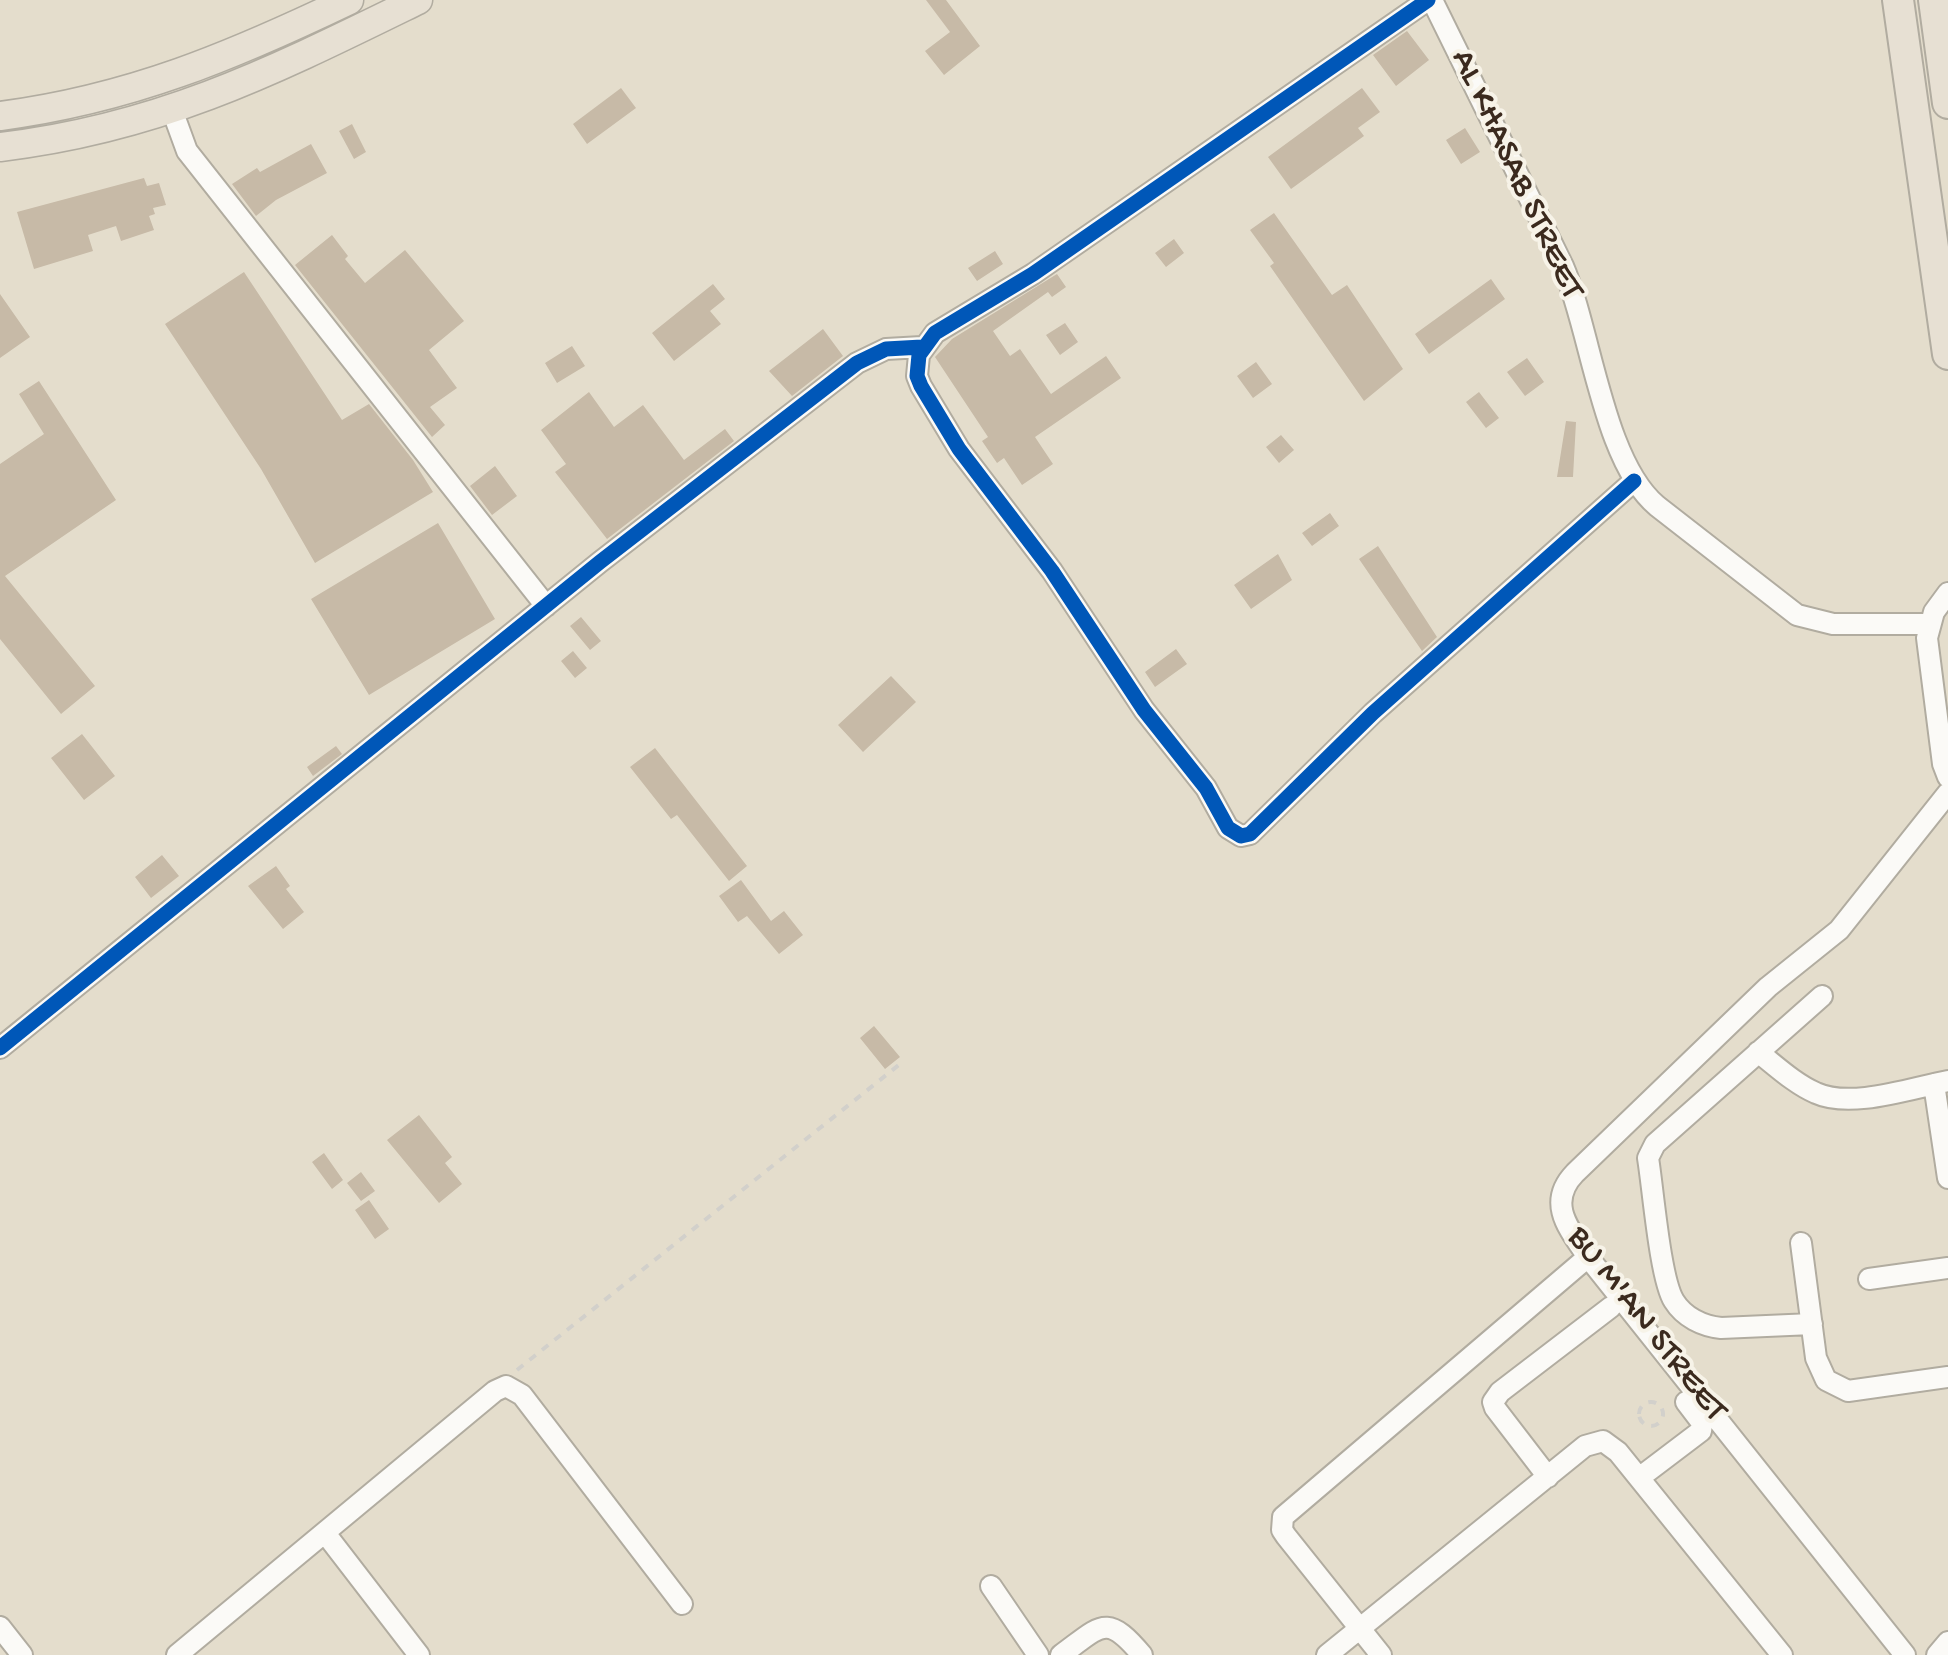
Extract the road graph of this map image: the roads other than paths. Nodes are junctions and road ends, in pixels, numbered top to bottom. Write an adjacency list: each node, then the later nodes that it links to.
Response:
1 (348, 0): 8 (main road)
2 (418, 0): 7 (main road)
3 (1430, 0): 10 (street); 12 (street, AL KHASAB STREET)
4 (1898, 0): 11 (highway)
5 (1934, 0): 6 (highway)
6 (1948, 103)
7 (172, 110): 9 (main road); 14 (street)
8 (0, 116)
9 (0, 147)
10 (922, 347): 12 (street); 14 (street)
11 (1948, 354)
12 (1634, 481): 15 (street, AL KHASAB STREET)
13 (1948, 594): 15 (street)
14 (546, 606): 19 (street)
15 (1928, 624): 16 (street)
16 (1948, 777)
17 (1948, 793): 25 (street, BU M'AN STREET)
18 (1822, 996): 20 (street)
19 (0, 1048)
20 (1758, 1052): 21 (street); 30 (street)
21 (1941, 1082): 22 (street)
22 (1945, 1138): 23 (street)
23 (1948, 1178)
24 (1801, 1243): 30 (street)
25 (1588, 1256): 38 (street); 49 (street, BU M'AN STREET)
26 (1948, 1268): 27 (street)
27 (1869, 1279)
28 (1594, 1286): 29 (street)
29 (1611, 1307): 32 (street); 33 (street)
30 (1812, 1324): 31 (street)
31 (1948, 1377)
32 (1548, 1477): 33 (street); 38 (street)
33 (1639, 1478): 48 (street)
34 (325, 1533): 36 (street); 41 (street); 42 (street)
35 (991, 1586): 43 (street)
36 (682, 1604)
37 (0, 1627): 40 (street)
38 (1360, 1628): 46 (street); 47 (street)
39 (1948, 1642): 50 (street)
40 (22, 1655)
41 (178, 1655)
42 (419, 1655)
43 (1038, 1655)
44 (1060, 1655): 45 (street)
45 (1142, 1655)
46 (1327, 1655)
47 (1381, 1655)
48 (1782, 1655)
49 (1905, 1655)
50 (1936, 1655)

